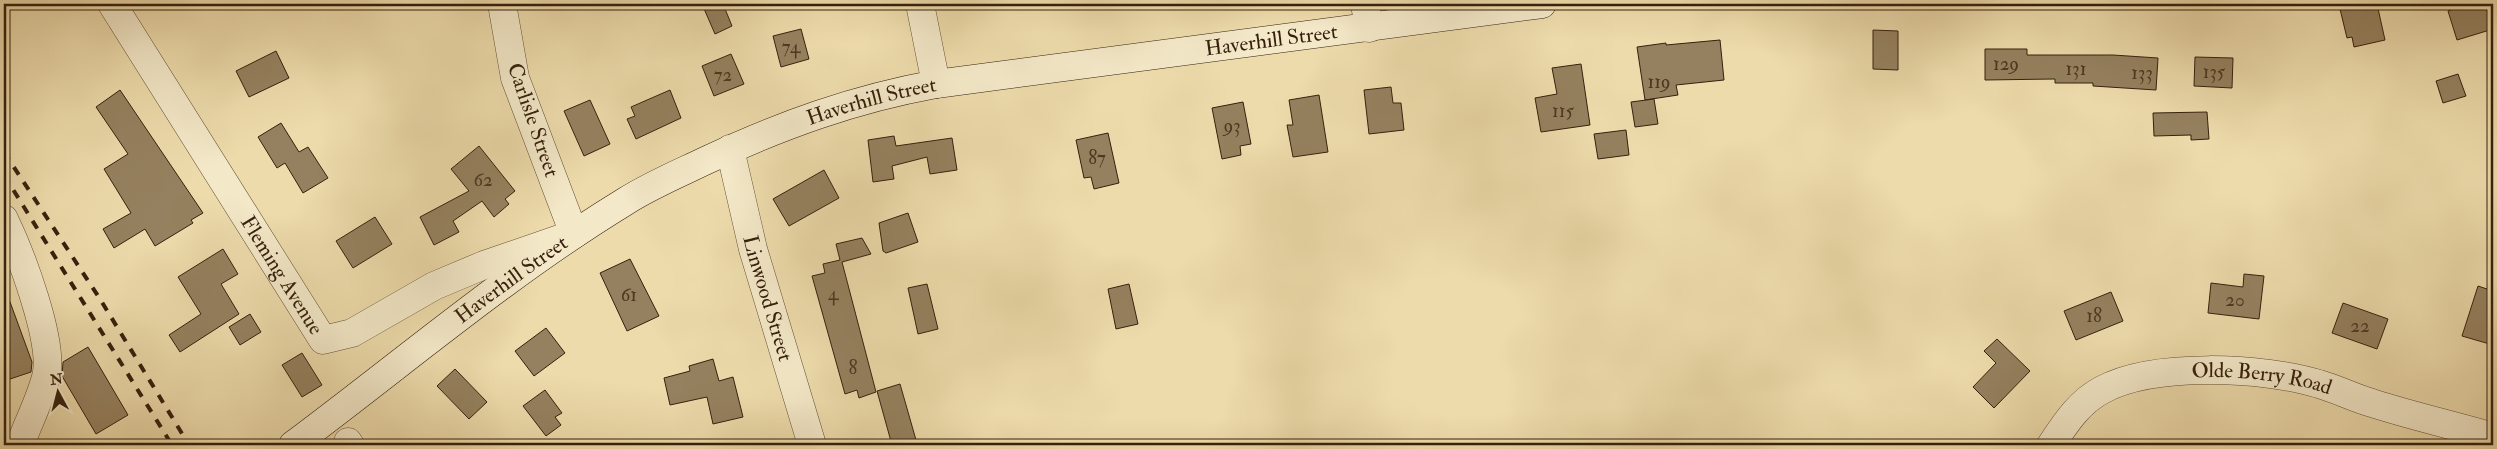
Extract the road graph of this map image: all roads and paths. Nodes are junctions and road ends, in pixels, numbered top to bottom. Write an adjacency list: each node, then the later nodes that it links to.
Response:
1 (112, 4): 9 (street, Fleming Avenue)
2 (502, 4): 9 (street, Carlisle Street)
3 (920, 4): 6 (street)
4 (1542, 4): 5 (street, Haverhill Street)
5 (1367, 16): 6 (street, Haverhill Street)
6 (936, 84): 7 (street, Haverhill Street)
7 (730, 149): 9 (street, Haverhill Street); 13 (street, Linwood Street)
8 (4, 220): 11 (street)
9 (574, 234): 12 (street, Haverhill Street)
10 (2493, 437): 14 (street, Olde Berry Road)
11 (20, 445)
12 (293, 445)
13 (812, 445)
14 (2051, 445)

